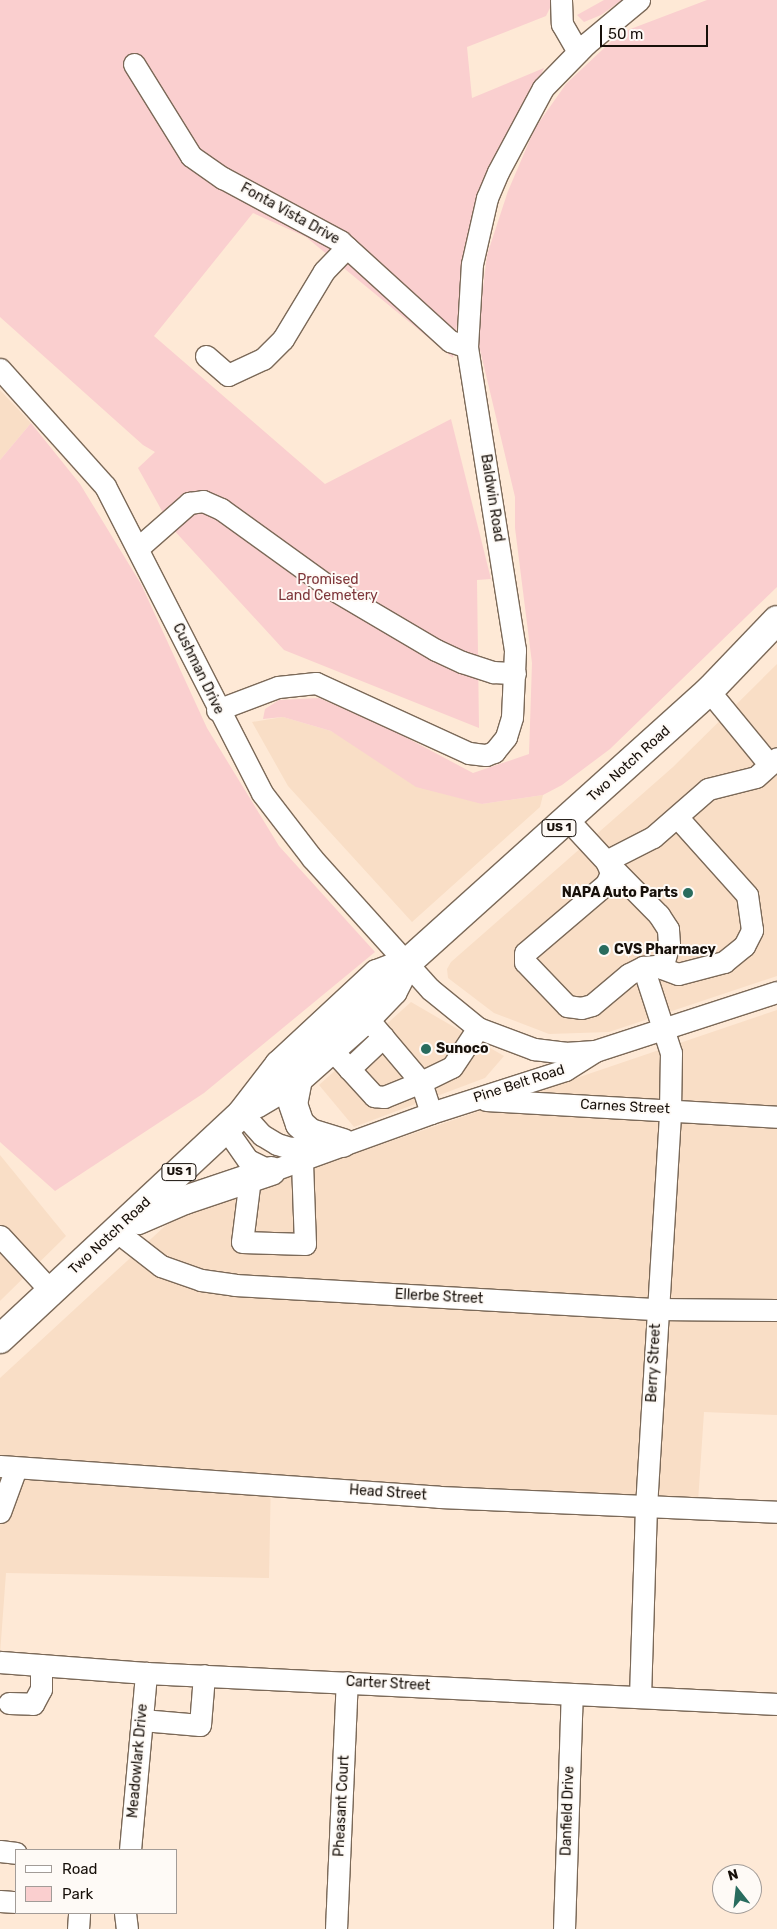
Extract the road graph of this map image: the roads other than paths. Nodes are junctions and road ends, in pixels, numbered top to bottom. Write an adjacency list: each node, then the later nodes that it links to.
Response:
1 (639, 0): 3 (street, Baldwin Road)
2 (566, 4): 3 (street)
3 (578, 52): 6 (street, Baldwin Road)
4 (134, 64): 5 (street, Fonta Vista Drive)
5 (347, 247): 6 (street, Fonta Vista Drive); 7 (street)
6 (467, 347): 11 (street, Baldwin Road)
7 (206, 356)
8 (0, 368): 9 (street, Cushman Drive)
9 (139, 547): 11 (street); 13 (street, Cushman Drive)
10 (777, 620): 12 (main road, Two Notch Road / US 1)
11 (515, 673): 13 (street, Baldwin Road)
12 (709, 691): 14 (street); 16 (main road, Two Notch Road / US 1)
13 (217, 710): 18 (street, Cushman Drive)
14 (773, 761): 15 (street)
15 (677, 817): 17 (street); 19 (street)
16 (568, 820): 17 (street); 18 (main road, Two Notch Road / US 1)
17 (606, 861): 19 (street); 19 (street)
18 (408, 962): 21 (main road, Two Notch Road / US 1); 22 (street, Cushman Drive); 32 (main road, Two Notch Road / US 1)
19 (653, 968): 23 (street, Berry Street)
20 (777, 992): 23 (street, Pine Belt Road)
21 (375, 1028): 25 (main road, Two Notch Road / US 1); 27 (street)
22 (478, 1028): 24 (street, Cushman Drive); 27 (street)
23 (665, 1030): 24 (street, Pine Belt Road); 29 (street, Berry Street)
24 (595, 1051): 28 (street, Pine Belt Road)
25 (340, 1059): 26 (main road, Two Notch Road / US 1); 27 (street)
26 (298, 1079): 32 (main road, Two Notch Road / US 1); 33 (main road)
27 (421, 1082): 30 (street)
28 (473, 1099): 29 (street, Carnes Street); 30 (street, Pine Belt Road)
29 (670, 1110): 31 (street, Carnes Street); 39 (street, Berry Street)
30 (430, 1113): 33 (street, Pine Belt Road)
31 (777, 1117)
32 (234, 1121): 33 (street, Pine Belt Road); 35 (street); 36 (main road, Two Notch Road / US 1)
33 (343, 1143): 34 (street, Pine Belt Road)
34 (302, 1161): 35 (street, Pine Belt Road); 35 (street)
35 (260, 1175): 36 (main road)
36 (116, 1230): 38 (main road, Two Notch Road / US 1); 39 (street, Ellerbe Street)
37 (0, 1236): 38 (street)
38 (51, 1291): 41 (main road, Two Notch Road / US 1)
39 (657, 1309): 40 (street, Ellerbe Street); 43 (street, Berry Street)
40 (777, 1310)
41 (0, 1338)
42 (8, 1467): 43 (street, Head Street); 44 (street)
43 (646, 1507): 45 (street, Head Street); 52 (street, Berry Street)
44 (0, 1512)
45 (777, 1512)
46 (0, 1662): 47 (street, Carter Street)
47 (42, 1665): 48 (street, Carter Street); 53 (street)
48 (146, 1673): 49 (street, Carter Street); 55 (street, Meadowlark Drive)
49 (204, 1676): 50 (street, Carter Street); 55 (street)
50 (347, 1682): 51 (street, Carter Street); 65 (street, Pheasant Court)
51 (572, 1694): 52 (street, Carter Street); 66 (street, Danfield Drive)
52 (640, 1697): 54 (street, Carter Street)
53 (8, 1703)
54 (777, 1704)
55 (142, 1720): 56 (street, Meadowlark Drive)
56 (130, 1849)
57 (0, 1851): 58 (street)
58 (15, 1853)
59 (0, 1901): 60 (street)
60 (15, 1902)
61 (80, 1914): 63 (street)
62 (125, 1914): 64 (street)
63 (78, 1929)
64 (127, 1929)
65 (336, 1929)
66 (564, 1929)

